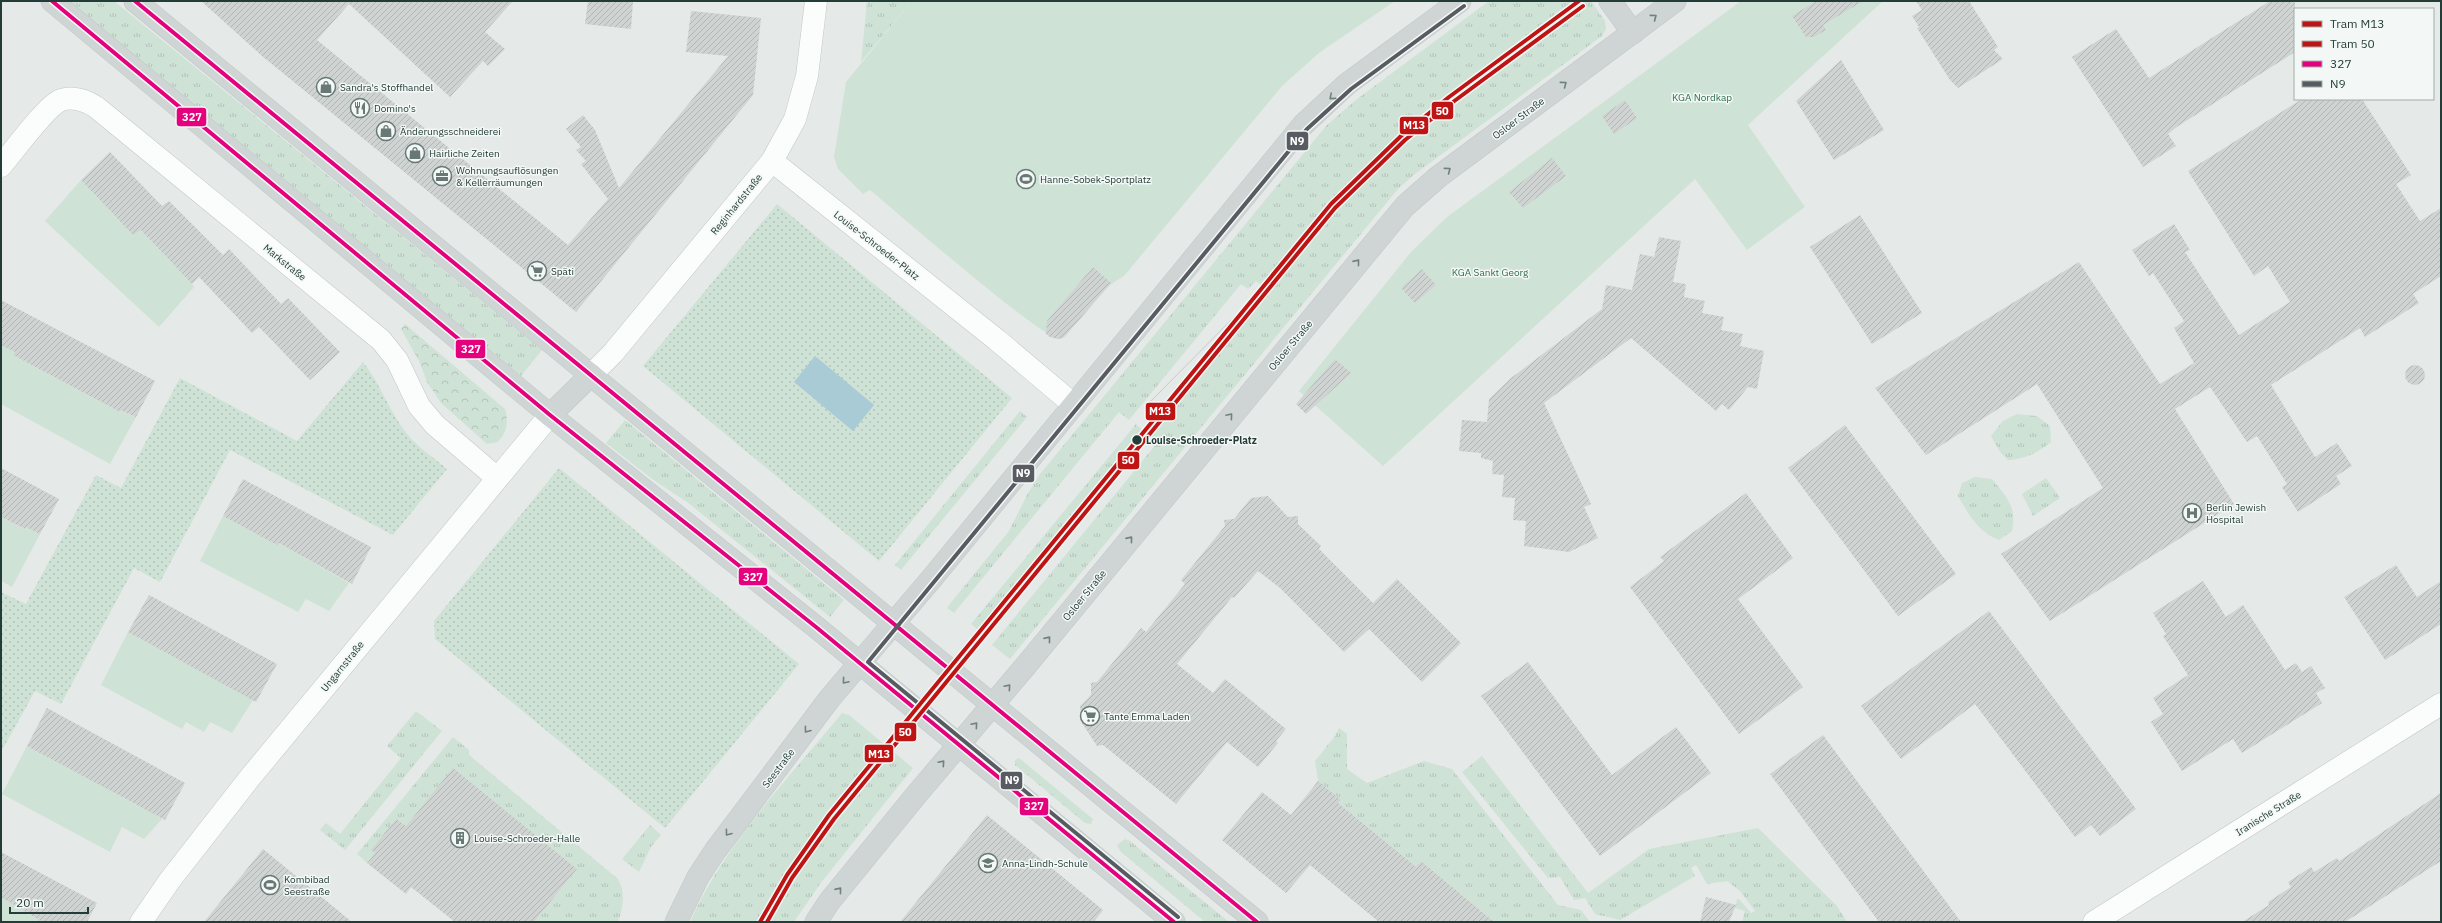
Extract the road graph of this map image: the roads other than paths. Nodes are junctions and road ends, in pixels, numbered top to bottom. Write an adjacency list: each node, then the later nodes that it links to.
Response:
1 (52, 1): 12 (main road)
2 (135, 1): 10 (main road)
3 (816, 1): 8 (street, Reginhardstraße)
4 (1460, 1): 11 (main road, one-way to 11)
5 (1610, 1): 7 (main road)
6 (1675, 1): 7 (main road, Osloer Straße, one-way to 6)
7 (1633, 32): 17 (main road, Osloer Straße, one-way to 7)
8 (772, 161): 10 (street, Reginhardstraße); 11 (street, Louise-Schroeder-Platz)
9 (1, 166): 13 (street, Markstraße)
10 (591, 375): 12 (main road); 14 (main road)
11 (1074, 405): 14 (main road)
12 (550, 416): 13 (street, Ungarnstraße); 15 (main road)
13 (497, 478): 19 (street, Ungarnstraße)
14 (893, 623): 15 (main road, Seestraße); 17 (main road)
15 (860, 663): 18 (main road); 20 (main road, Seestraße, one-way to 20)
16 (2441, 704): 24 (street, Iranische Straße)
17 (993, 705): 18 (main road, Osloer Straße, one-way to 17); 23 (main road)
18 (958, 745): 21 (main road, one-way to 18); 22 (main road)
19 (141, 922)
20 (676, 922)
21 (816, 922)
22 (1174, 922)
23 (1257, 922)
24 (2094, 922)

